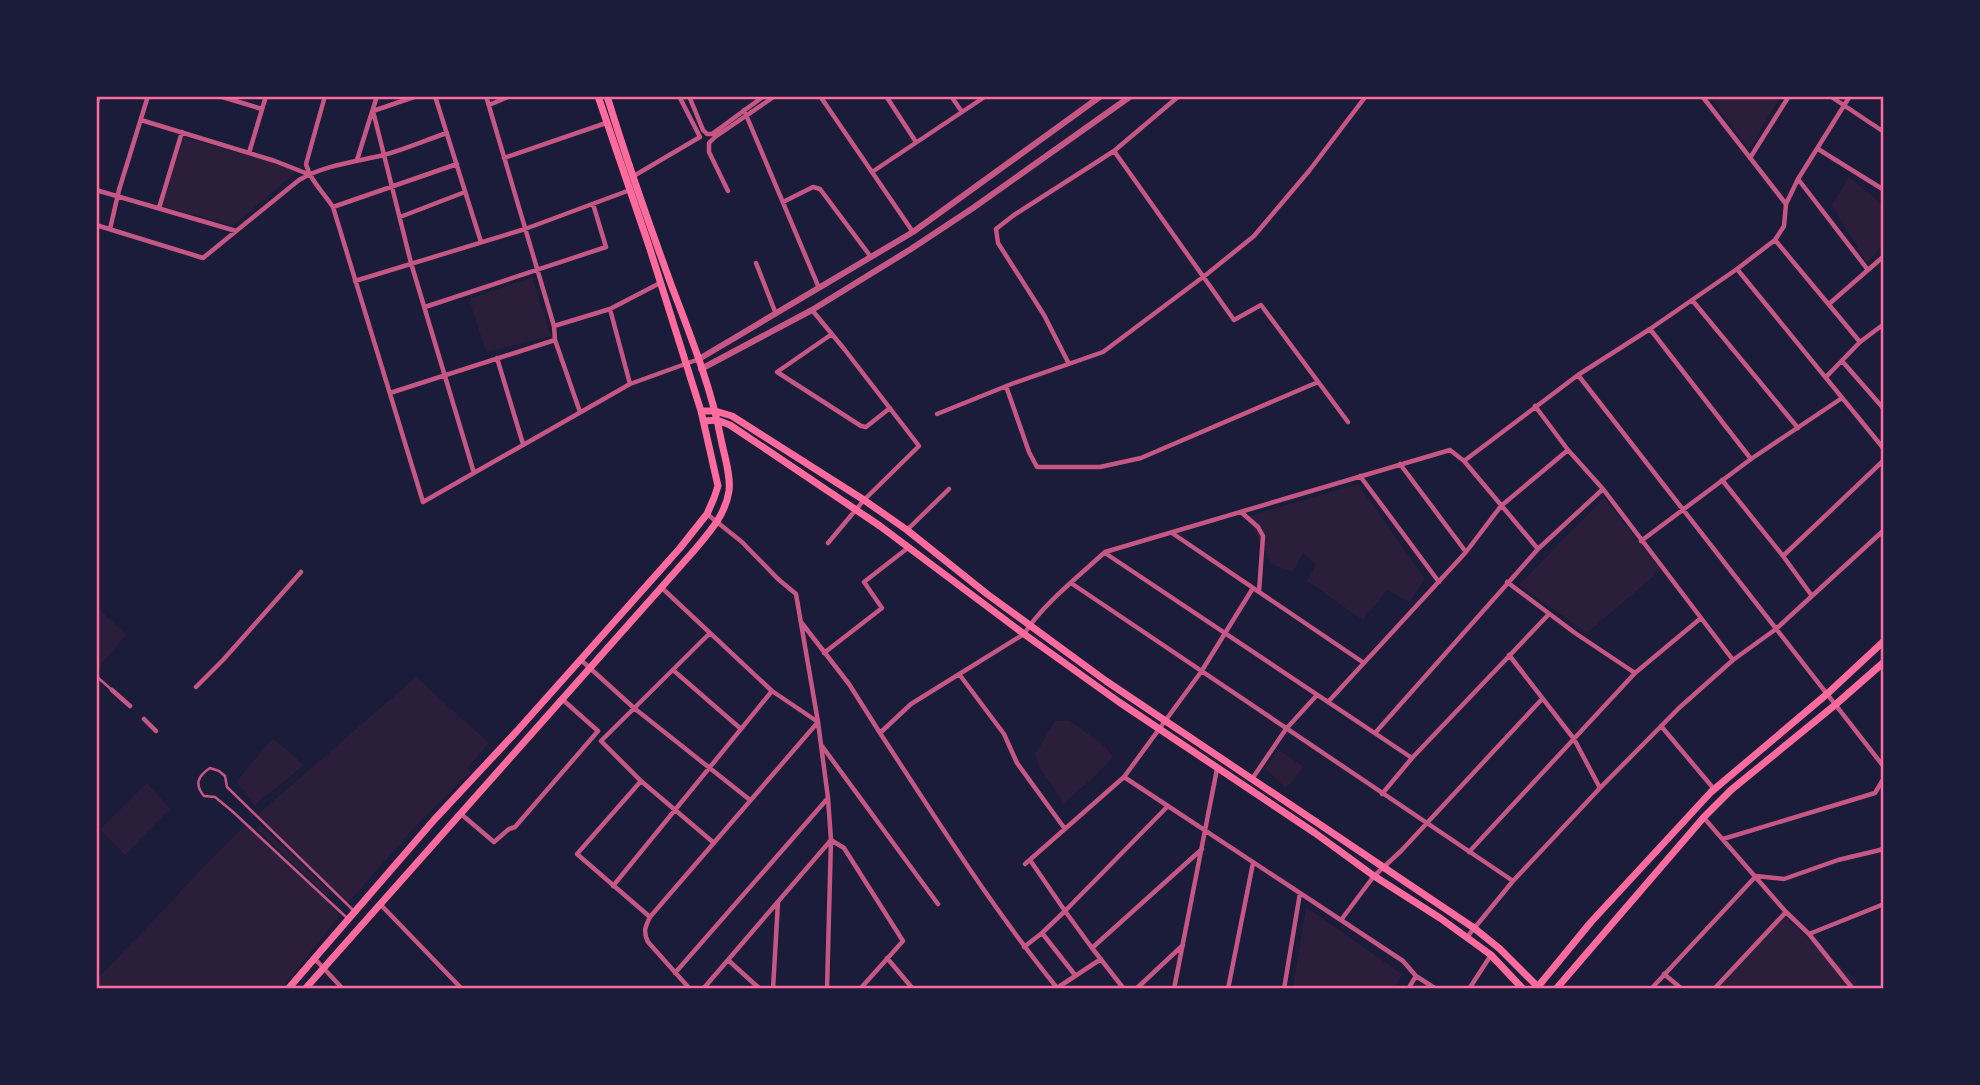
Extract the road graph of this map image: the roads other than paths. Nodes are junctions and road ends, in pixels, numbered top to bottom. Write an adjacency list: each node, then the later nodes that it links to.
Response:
1 (148, 96): 36 (street)
2 (219, 96): 32 (street)
3 (266, 96): 32 (street)
4 (325, 96): 51 (street)
5 (377, 96): 33 (street)
6 (417, 96): 33 (street)
7 (435, 96): 40 (street)
8 (486, 96): 30 (street)
9 (510, 96): 30 (street)
10 (598, 96): 37 (main road)
11 (607, 96): 52 (main road)
12 (679, 96): 52 (street)
13 (689, 96): 35 (street)
14 (764, 96): 35 (street)
15 (775, 96): 35 (street)
16 (820, 96): 50 (street)
17 (886, 96): 41 (street)
18 (951, 96): 34 (street)
19 (986, 96): 34 (street)
20 (1101, 96): 71 (street)
21 (1130, 96): 89 (street)
22 (1180, 96): 43 (street)
23 (1366, 96): 81 (street)
24 (1702, 96): 47 (street)
25 (1789, 96): 47 (street)
26 (1830, 96): 31 (street)
27 (1850, 96): 31 (street)
28 (98, 98): 29 (street)
29 (96, 105)
30 (489, 105): 46 (street)
31 (1844, 106): 39 (street); 42 (street)
32 (262, 109): 44 (street)
33 (373, 111): 45 (street); 48 (street)
34 (962, 112): 41 (street)
35 (746, 113): 58 (street); 61 (street)
36 (141, 120): 38 (street); 60 (street)
37 (606, 123): 46 (street); 56 (main road)
38 (182, 132): 44 (street); 65 (street)
39 (1884, 132)
40 (447, 133): 45 (street); 49 (street)
41 (916, 142): 50 (street)
42 (1818, 149): 53 (street); 57 (street)
43 (1114, 151): 81 (street); 100 (street)
44 (249, 153): 51 (street)
45 (384, 155): 48 (street); 54 (street)
46 (505, 158): 69 (street)
47 (1750, 158): 63 (street)
48 (357, 160): 51 (street)
49 (457, 164): 54 (street); 59 (street)
50 (872, 172): 71 (street)
51 (309, 174): 64 (street); 70 (street)
52 (632, 177): 56 (main road)
53 (1798, 179): 63 (street); 79 (street)
54 (393, 188): 64 (street); 66 (street)
55 (96, 190): 60 (street)
56 (633, 190): 62 (street); 83 (main road); 98 (main road)
57 (1884, 190)
58 (728, 191)
59 (465, 192): 66 (street); 73 (street)
60 (118, 196): 65 (street); 68 (street)
61 (783, 202): 75 (street); 84 (street)
62 (593, 204): 69 (street); 80 (street)
63 (1786, 204): 72 (street)
64 (332, 207): 82 (street)
65 (159, 208): 70 (street)
66 (400, 217): 76 (street)
67 (96, 225): 68 (street)
68 (110, 229): 70 (street)
69 (526, 229): 73 (street); 80 (street)
70 (236, 231)
71 (913, 232): 75 (street)
72 (1775, 240): 78 (street); 86 (street)
73 (481, 242): 76 (street)
74 (1884, 256): 79 (street)
75 (871, 257): 84 (street)
76 (411, 263): 82 (street); 87 (street)
77 (756, 263): 90 (street)
78 (1737, 269): 85 (street); 105 (street)
79 (1868, 270): 86 (street)
80 (538, 271): 87 (street); 92 (street)
81 (1203, 277): 100 (street); 106 (street)
82 (355, 281): 109 (street)
83 (660, 283): 88 (street); 101 (main road)
84 (819, 289): 90 (street)
85 (1692, 300): 93 (street); 121 (street)
86 (1829, 304): 96 (street)
87 (425, 307): 104 (street)
88 (610, 309): 92 (street); 107 (street)
89 (812, 310): 94 (street); 102 (street)
90 (776, 314): 98 (street)
91 (1884, 324): 96 (street)
92 (554, 326): 95 (street)
93 (1650, 329): 103 (street); 125 (street)
94 (832, 334): 112 (street); 112 (street)
95 (555, 340): 97 (street); 116 (street)
96 (1860, 342): 99 (street)
97 (497, 358): 104 (street); 122 (street)
98 (699, 359): 101 (street); 102 (main road)
99 (1842, 361): 105 (street); 113 (street)
100 (1069, 364): 108 (street)
101 (686, 365): 107 (street); 114 (main road)
102 (701, 369): 115 (main road)
103 (1578, 374): 111 (street); 137 (street)
104 (445, 375): 109 (street); 129 (street)
105 (1826, 377): 110 (street)
106 (1318, 382): 108 (street); 120 (street)
107 (630, 384): 116 (street)
108 (1006, 386): 117 (street)
109 (390, 393): 129 (street)
110 (1842, 398): 121 (street); 123 (street)
111 (1535, 406): 124 (street); 127 (street)
112 (890, 408): 134 (street)
113 (1884, 409)
114 (701, 411): 115 (main road); 119 (main road)
115 (715, 411): 118 (main road); 134 (main road)
116 (580, 412): 122 (street)
117 (937, 414)
118 (717, 420): 119 (main road); 136 (main road); 140 (main road)
119 (704, 421): 139 (main road)
120 (1348, 422)
121 (1797, 428): 125 (street)
122 (523, 444): 129 (street)
123 (1884, 449)
124 (1568, 450): 133 (street); 135 (street)
125 (1751, 459): 131 (street)
126 (1884, 460): 150 (street)
127 (1464, 461): 128 (street); 135 (street)
128 (1400, 464): 130 (street); 149 (street)
129 (474, 473)
130 (1360, 476): 138 (street); 152 (street)
131 (1722, 480): 137 (street); 150 (street)
132 (949, 489): 141 (street)
133 (1603, 489): 144 (street); 147 (street)
134 (864, 500): 136 (street); 141 (main road)
135 (1501, 506): 147 (street); 149 (street)
136 (856, 509): 145 (street); 146 (main road)
137 (1682, 509): 144 (street); 163 (street)
138 (1240, 512): 143 (street); 157 (street)
139 (707, 514): 140 (street); 170 (main road)
140 (718, 522): 155 (main road); 161 (street)
141 (907, 530): 162 (main road)
142 (1884, 530): 158 (street)
143 (1171, 533): 148 (street); 156 (street)
144 (1641, 541): 160 (street)
145 (828, 543)
146 (909, 547): 166 (main road); 168 (street)
147 (1538, 549): 153 (street)
148 (1105, 552): 154 (street); 164 (street)
149 (1466, 552): 152 (street)
150 (1783, 556): 158 (street)
151 (301, 572): 180 (street)
152 (1439, 582): 173 (street)
153 (1507, 582): 159 (street); 200 (street)
154 (1071, 583): 162 (street); 176 (street)
155 (662, 587): 165 (street); 174 (main road)
156 (1253, 588): 157 (street); 164 (street)
157 (1259, 592): 173 (street)
158 (1812, 596): 163 (street)
159 (1549, 614): 169 (street); 177 (street)
160 (1701, 618): 171 (street); 177 (street)
161 (801, 622): 168 (street); 193 (street)
162 (1030, 624): 166 (street); 192 (main road)
163 (1776, 629): 171 (street); 183 (street)
164 (1224, 632): 176 (street); 184 (street)
165 (710, 633): 175 (street); 182 (street)
166 (1024, 634): 178 (street); 197 (main road)
167 (1884, 641): 183 (main road)
168 (824, 653): 199 (street)
169 (1509, 655): 186 (street); 203 (street)
170 (581, 660): 174 (street); 242 (main road)
171 (1733, 660): 194 (street)
172 (1884, 662): 188 (main road)
173 (1364, 663): 187 (street)
174 (590, 668): 185 (main road); 190 (street)
175 (673, 670): 190 (street); 195 (street)
176 (1201, 672): 192 (street); 196 (street)
177 (1635, 673): 201 (street)
178 (959, 674): 199 (street); 223 (street)
179 (96, 676): 181 (lane)
180 (196, 687)
181 (112, 690): 189 (street)
182 (772, 691): 193 (street); 195 (street)
183 (1827, 694): 188 (street); 212 (main road)
184 (1317, 695): 187 (street); 196 (street)
185 (563, 699): 220 (main road); 220 (street)
186 (1542, 699): 201 (street); 222 (street)
187 (1328, 702): 200 (street)
188 (1835, 705): 204 (street); 218 (main road)
189 (130, 706)
190 (634, 708): 205 (street); 210 (street)
191 (144, 719): 198 (street)
192 (1166, 720): 197 (street); 209 (main road)
193 (818, 722): 202 (street); 216 (street)
194 (1661, 726): 211 (street); 212 (street)
195 (741, 729): 205 (street)
196 (1286, 729): 209 (street); 213 (street)
197 (1159, 730): 206 (main road); 207 (street)
198 (156, 731)
199 (880, 733): 253 (street)
200 (1375, 733): 203 (street)
201 (1574, 739): 211 (street); 230 (street)
202 (821, 745): 215 (street); 240 (street)
203 (1412, 758): 213 (street)
204 (1884, 767)
205 (709, 768): 216 (street); 219 (street)
206 (1217, 769): 224 (street); 233 (main road)
207 (1124, 777): 217 (street); 223 (street)
208 (1884, 778): 225 (street)
209 (1252, 779): 232 (main road)
210 (641, 781): 219 (street); 236 (street)
211 (1600, 788): 235 (street)
212 (1714, 789): 214 (main road)
213 (1382, 794): 222 (street)
214 (1706, 797): 218 (street); 266 (main road)
215 (828, 798): 226 (street); 261 (street)
216 (750, 800): 227 (street)
217 (1168, 806): 224 (street); 243 (street)
218 (1715, 807): 221 (main road)
219 (674, 811): 227 (street); 236 (street)
220 (460, 814): 239 (main road)
221 (1704, 817): 225 (street); 287 (main road)
222 (1425, 823): 230 (street); 232 (street)
223 (1065, 829): 243 (street)
224 (1206, 831): 228 (street); 231 (street)
225 (1723, 839): 234 (street)
226 (831, 840): 238 (street); 257 (street); 275 (street)
227 (714, 843): 245 (street)
228 (1203, 848): 252 (street); 254 (street)
229 (1884, 849): 234 (street)
230 (1469, 852): 235 (street)
231 (1253, 862): 237 (street); 281 (street)
232 (1384, 867): 233 (street); 248 (main road)
233 (1374, 876): 247 (street); 251 (main road)
234 (1756, 876): 244 (street); 262 (street)
235 (1513, 881): 248 (street)
236 (613, 886): 245 (street)
237 (1300, 893): 247 (street); 282 (street)
238 (778, 902): 259 (street); 274 (street)
239 (380, 904): 260 (main road); 270 (street)
240 (939, 904)
241 (1884, 904): 250 (street)
242 (355, 911): 246 (main road); 246 (lane)
243 (1065, 911): 249 (street); 254 (street)
244 (1786, 912): 250 (street); 290 (street)
245 (650, 917): 261 (street)
246 (348, 920): 256 (main road)
247 (1341, 920): 264 (street)
248 (1474, 928): 251 (street); 266 (main road)
249 (1042, 933): 253 (street); 263 (street)
250 (1809, 934): 291 (street)
251 (1466, 938): 255 (main road)
252 (1183, 944): 279 (street); 280 (street)
253 (1024, 947): 277 (street)
254 (1092, 948): 258 (street)
255 (1491, 955): 285 (street); 286 (main road)
256 (315, 958): 260 (street); 267 (main road)
257 (887, 958): 265 (street); 276 (street)
258 (1101, 959): 263 (street); 278 (street)
259 (728, 960): 272 (street); 273 (street)
260 (323, 967): 268 (main road); 269 (street)
261 (675, 973): 271 (street)
262 (1664, 974): 288 (street); 289 (street)
263 (1075, 975): 277 (street)
264 (1416, 975): 283 (street); 284 (street)
265 (863, 988)
266 (1538, 988)
267 (288, 989)
268 (305, 989)
269 (343, 989)
270 (462, 989)
271 (690, 989)
272 (703, 989)
273 (760, 989)
274 (773, 989)
275 (827, 989)
276 (913, 989)
277 (1057, 989)
278 (1124, 989)
279 (1136, 989)
280 (1174, 989)
281 (1228, 989)
282 (1284, 989)
283 (1408, 989)
284 (1436, 989)
285 (1469, 989)
286 (1523, 989)
287 (1556, 989)
288 (1651, 989)
289 (1682, 989)
290 (1714, 989)
291 (1853, 989)

